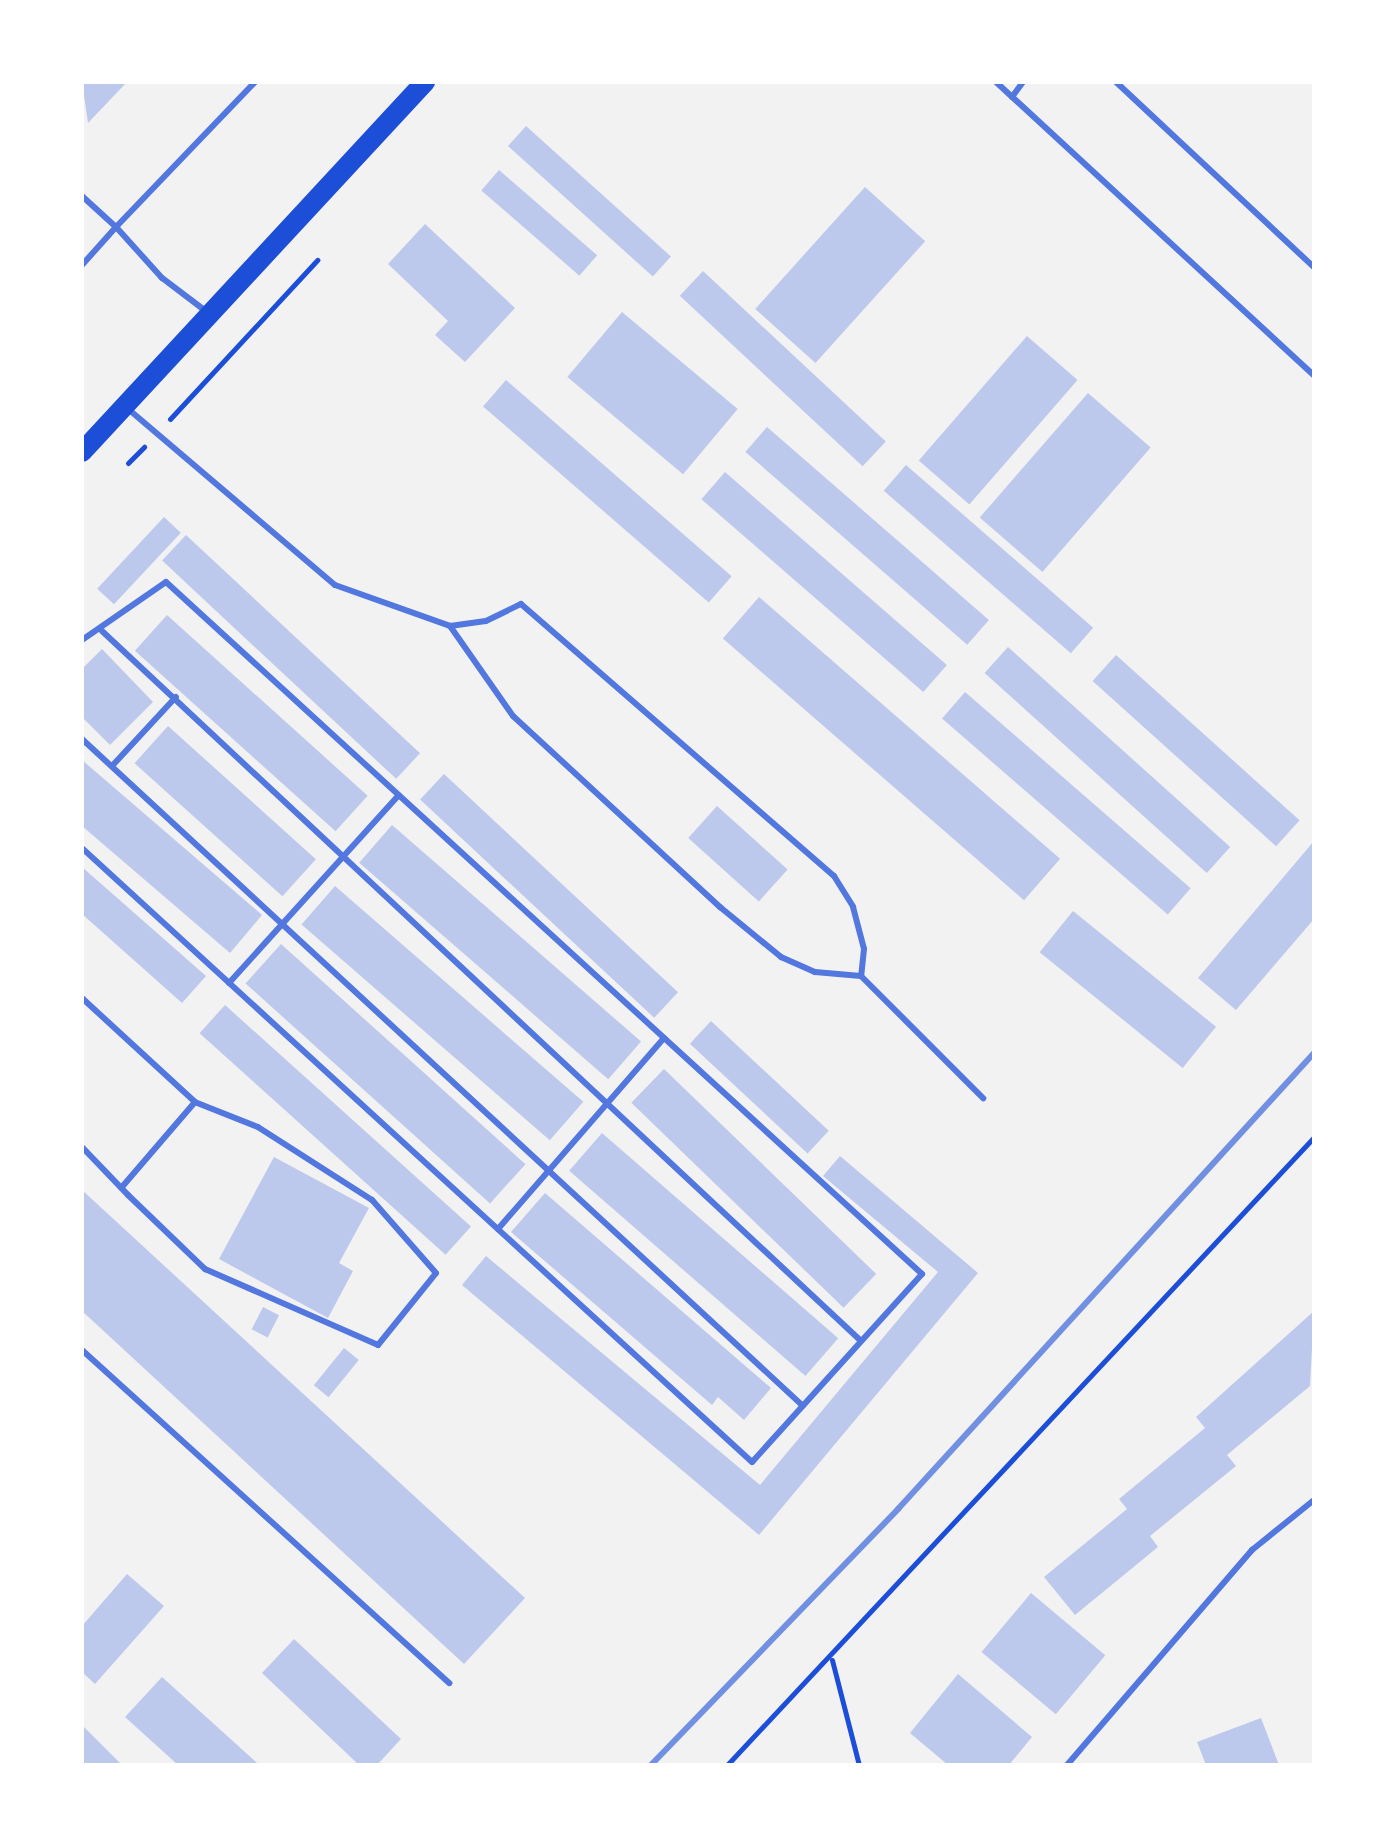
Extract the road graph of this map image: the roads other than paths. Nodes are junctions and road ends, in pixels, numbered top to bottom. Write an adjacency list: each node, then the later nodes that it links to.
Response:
1 (255, 82): 8 (lane)
2 (996, 82): 6 (lane)
3 (1023, 82): 6 (lane)
4 (1116, 82): 10 (lane)
5 (415, 85): 11 (main road)
6 (1012, 97): 12 (lane)
7 (82, 196): 8 (lane)
8 (116, 227): 9 (lane); 11 (lane)
9 (82, 265)
10 (1314, 267)
11 (210, 314): 13 (main road)
12 (1314, 375)
13 (125, 406): 14 (main road); 15 (lane)
14 (82, 452)
15 (450, 626): 25 (lane); 25 (lane)
16 (102, 631): 17 (lane); 18 (lane); 21 (lane)
17 (82, 640)
18 (176, 697): 20 (lane); 23 (lane)
19 (82, 739): 20 (lane)
20 (112, 766): 24 (lane)
21 (399, 795): 23 (lane); 28 (lane)
22 (82, 848): 26 (lane)
23 (345, 855): 24 (lane); 31 (lane)
24 (284, 922): 26 (lane); 33 (lane)
25 (861, 976): 29 (lane)
26 (229, 983): 35 (lane)
27 (82, 998): 30 (lane)
28 (664, 1038): 31 (lane); 36 (lane)
29 (983, 1098)
30 (195, 1102): 34 (lane); 34 (lane)
31 (608, 1103): 33 (lane); 36 (lane)
32 (82, 1147): 34 (lane)
33 (550, 1170): 35 (lane); 38 (lane)
34 (121, 1188)
35 (498, 1229): 38 (lane)
36 (861, 1341): 38 (lane)
37 (82, 1350): 40 (lane)
38 (803, 1406)
39 (1314, 1500): 41 (lane)
40 (449, 1683)
41 (1067, 1765)

